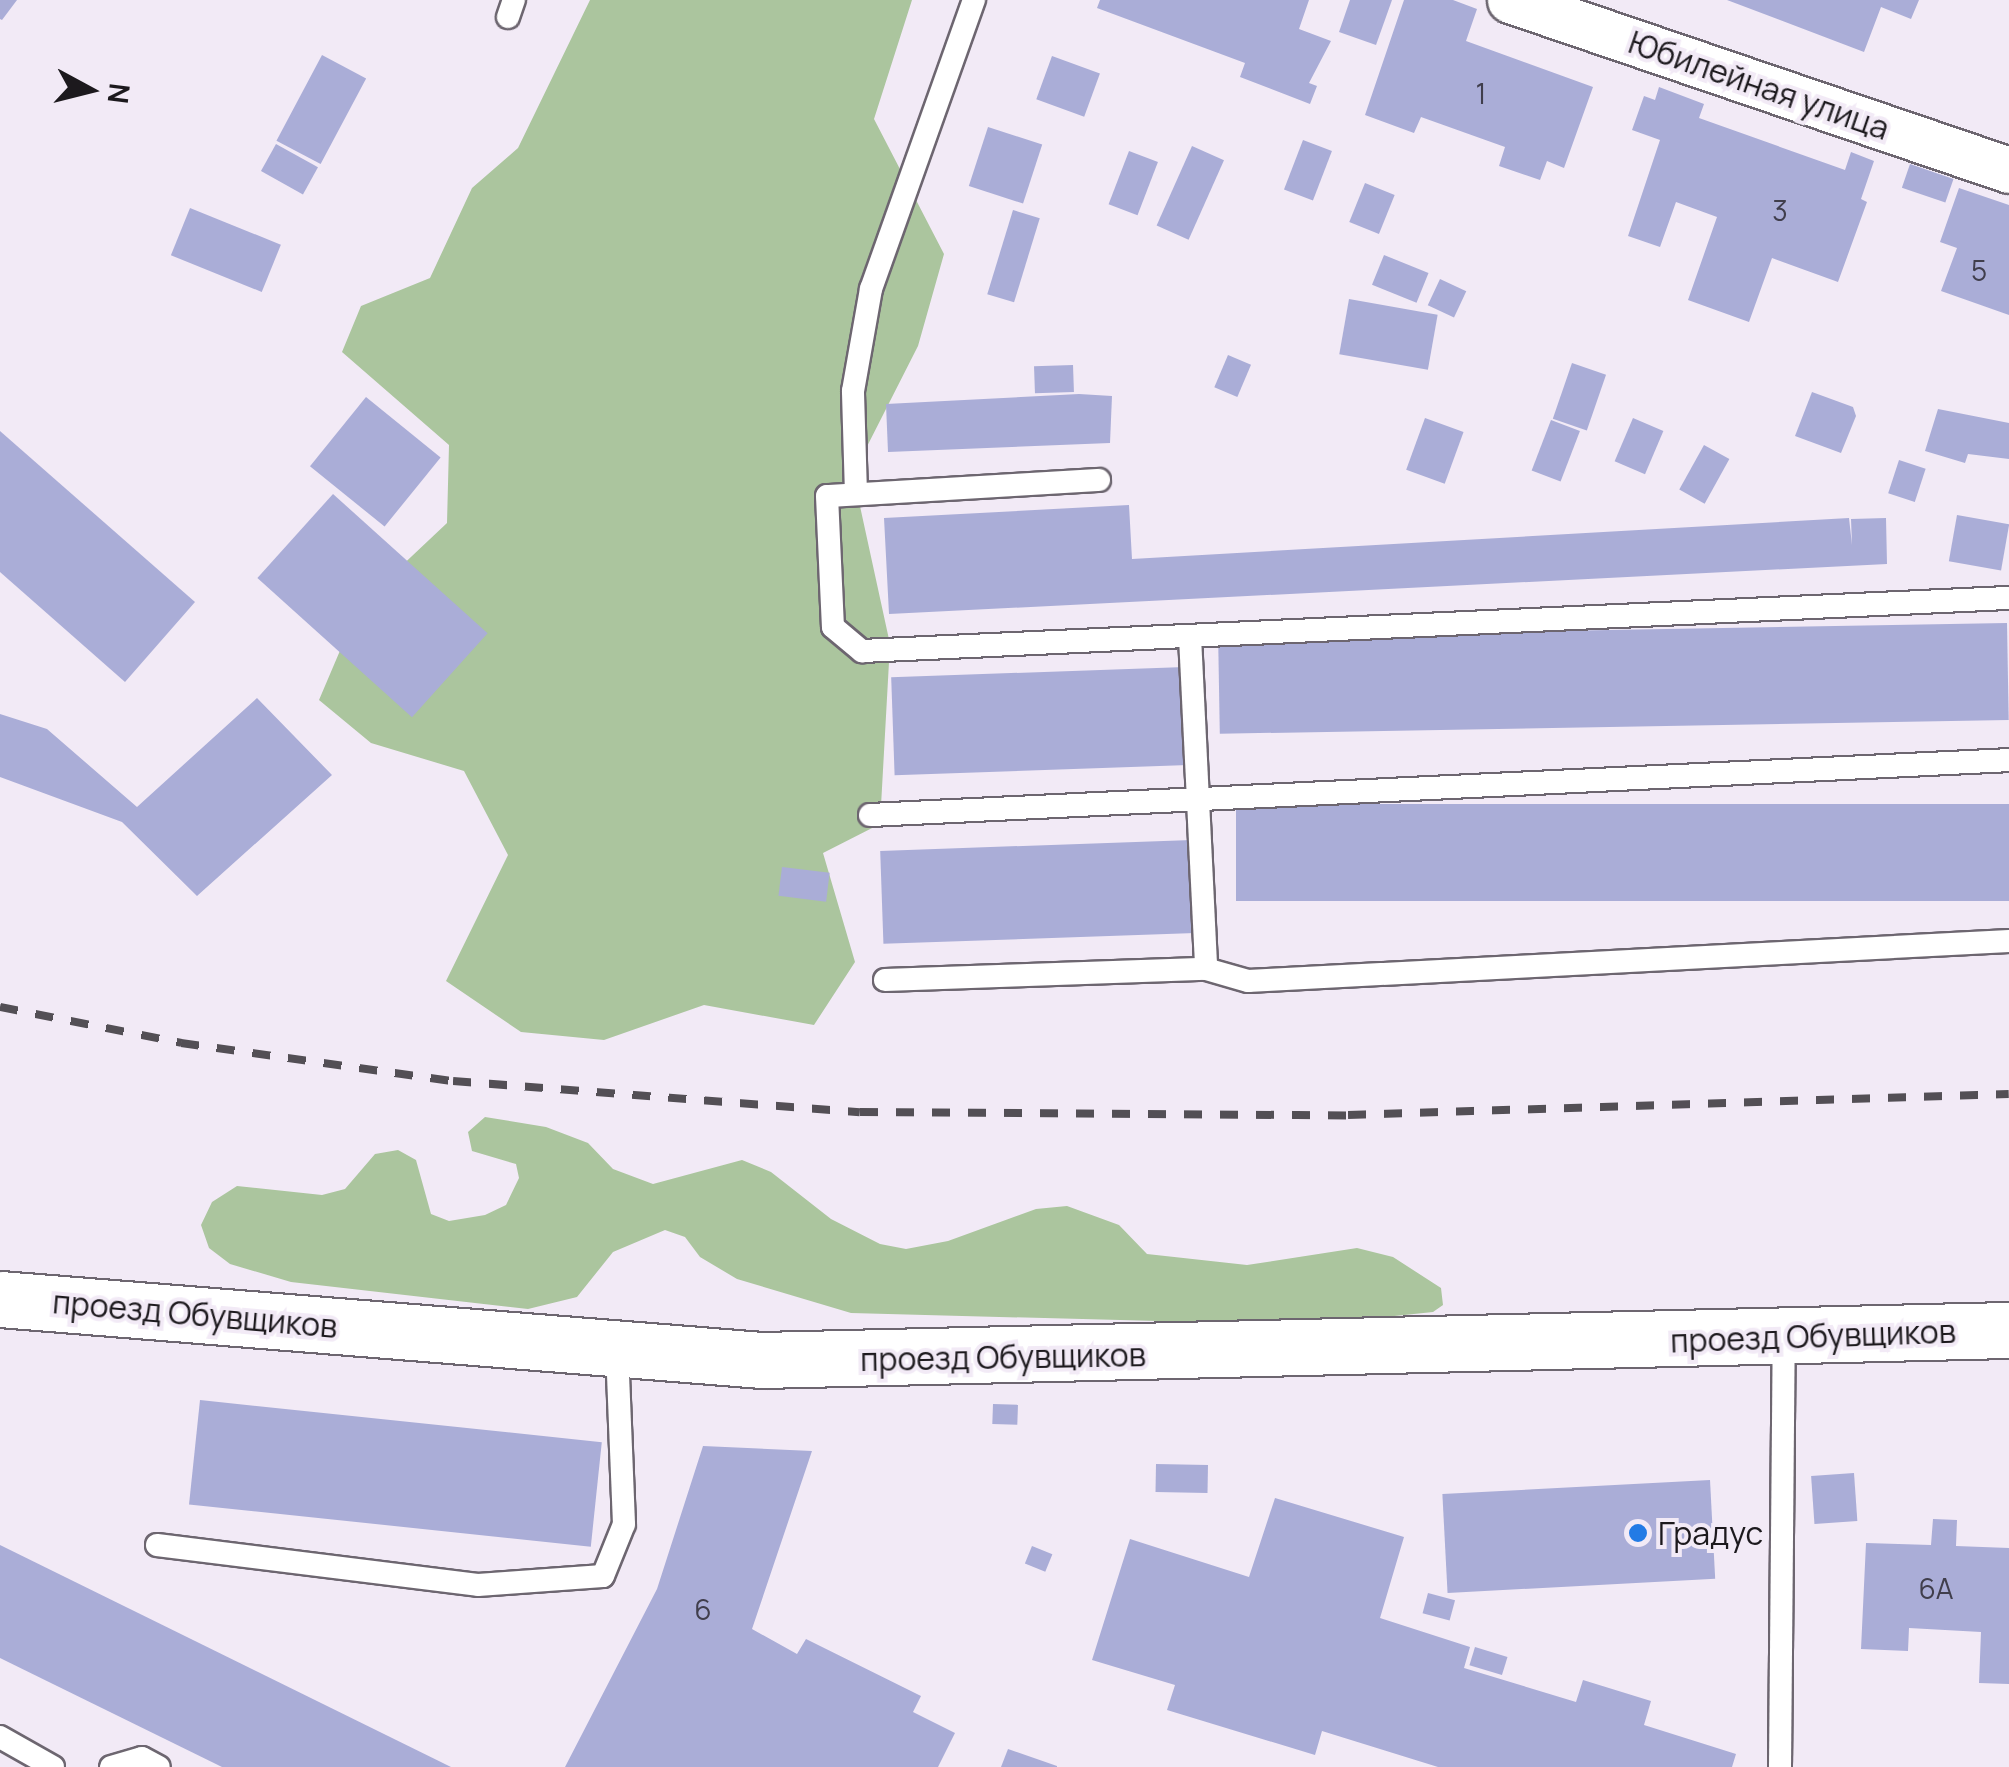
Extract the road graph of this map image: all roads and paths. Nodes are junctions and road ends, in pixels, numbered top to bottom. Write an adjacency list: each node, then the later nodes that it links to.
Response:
1 (974, 0): 5 (lane)
2 (1510, 0): 3 (street, Юбилейная улица)
3 (2009, 170)
4 (1100, 480): 5 (lane)
5 (856, 494): 7 (lane)
6 (2009, 598): 7 (lane)
7 (1190, 636): 9 (lane)
8 (2009, 760): 9 (lane)
9 (1199, 800): 10 (lane); 12 (lane)
10 (870, 815)
11 (2009, 941): 12 (lane)
12 (1206, 969): 13 (lane)
13 (885, 980)
14 (0, 1299): 17 (street, проезд Обувщиков)
15 (2009, 1330): 16 (street, проезд Обувщиков)
16 (1784, 1337): 17 (street, проезд Обувщиков); 23 (lane)
17 (617, 1350): 18 (lane)
18 (157, 1545)
19 (0, 1737): 20 (lane)
20 (53, 1767)
21 (111, 1767): 22 (lane)
22 (160, 1767)
23 (1780, 1767)

